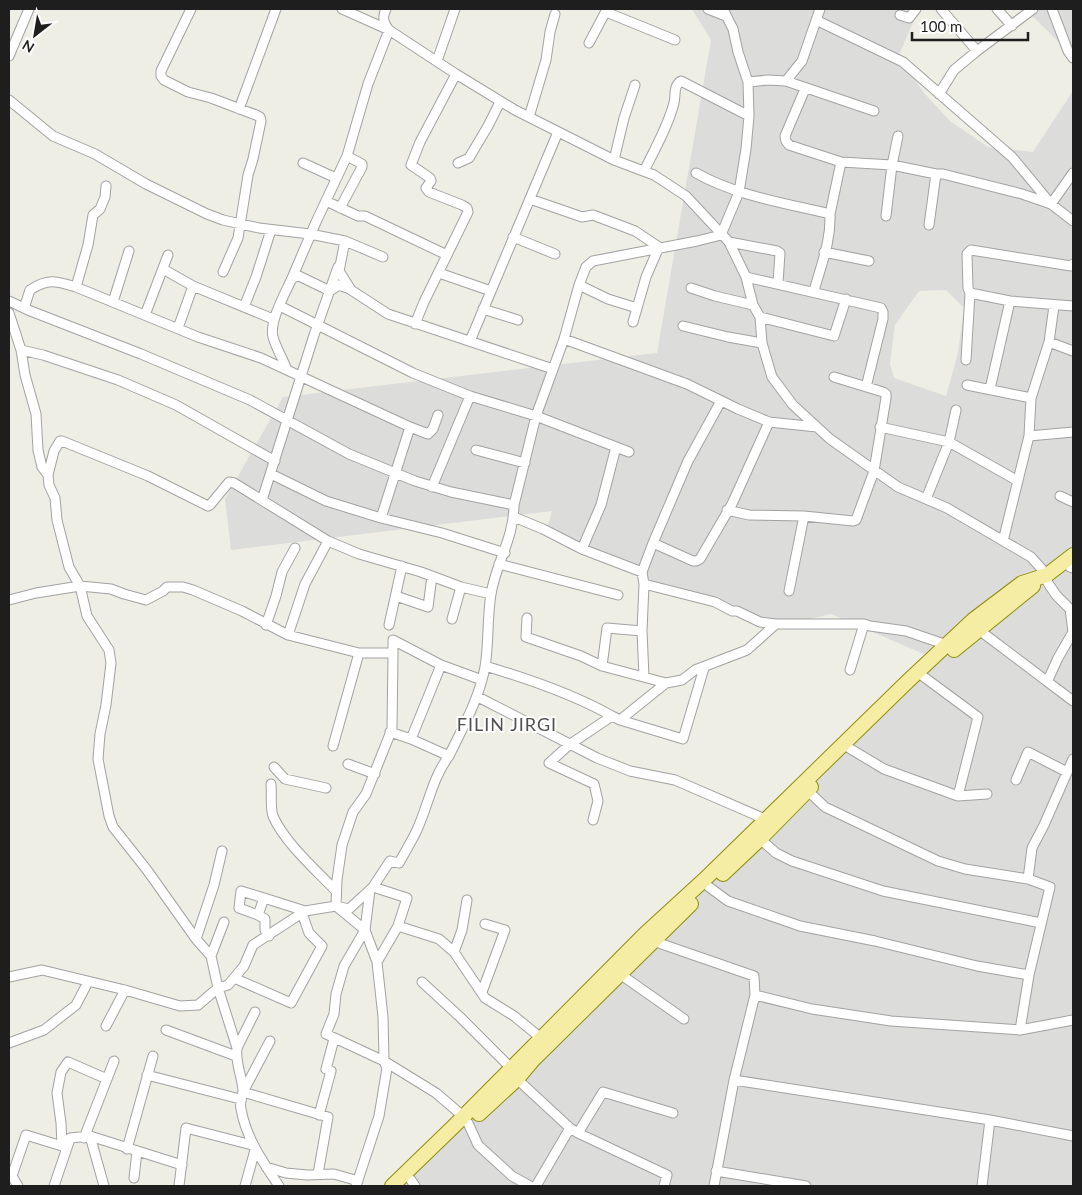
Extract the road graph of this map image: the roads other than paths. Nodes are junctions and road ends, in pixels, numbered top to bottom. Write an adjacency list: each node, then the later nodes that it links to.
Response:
1 (29, 9): 24 (street)
2 (191, 9): 35 (street)
3 (276, 9): 35 (street)
4 (345, 9): 20 (street)
5 (386, 9): 20 (street)
6 (455, 9): 26 (street)
7 (708, 9): 15 (street)
8 (820, 9): 18 (street)
9 (916, 9): 17 (street)
10 (941, 9): 23 (street)
11 (997, 9): 19 (street)
12 (1033, 9): 19 (street)
13 (1052, 9): 25 (street)
14 (607, 11): 21 (street); 22 (street)
15 (724, 12): 28 (street)
16 (555, 14): 38 (street)
17 (900, 16)
18 (816, 20): 29 (street); 32 (street)
19 (1012, 26): 23 (street)
20 (389, 30): 26 (street); 41 (street)
21 (675, 40)
22 (589, 43)
23 (977, 51): 32 (street)
24 (9, 56)
25 (1073, 58)
26 (437, 61): 27 (street)
27 (456, 74): 34 (street); 74 (street)
28 (748, 82): 29 (street); 37 (street)
29 (786, 82): 31 (street)
30 (635, 85): 42 (street)
31 (805, 89): 36 (street); 43 (street)
32 (939, 94): 56 (street)
33 (9, 100): 61 (street)
34 (500, 102): 38 (street); 45 (street)
35 (239, 109): 61 (street)
36 (874, 111)
37 (749, 116): 47 (street); 53 (street)
38 (528, 117): 39 (street)
39 (558, 132): 42 (street); 54 (street)
40 (898, 136): 46 (street)
41 (347, 156): 51 (street); 57 (street)
42 (614, 160): 47 (street)
43 (841, 162): 46 (street); 58 (street)
44 (303, 163): 51 (street)
45 (458, 163)
46 (892, 165): 50 (street); 59 (street)
47 (644, 172): 65 (street)
48 (696, 173): 53 (street)
49 (1073, 173): 56 (street)
50 (936, 174): 56 (street); 62 (street)
51 (336, 178): 55 (street)
52 (106, 186): 87 (street)
53 (738, 192): 58 (street); 65 (street)
54 (530, 199): 66 (street); 69 (street)
55 (326, 201): 57 (street); 64 (street)
56 (1052, 204): 60 (street)
57 (340, 208): 74 (street)
58 (830, 214): 71 (street)
59 (886, 216)
60 (1073, 221)
61 (240, 223): 63 (street); 80 (street)
62 (929, 225)
63 (271, 230): 64 (street); 102 (street)
64 (310, 234): 67 (street); 83 (street)
65 (721, 235): 68 (street); 69 (street)
66 (513, 237): 72 (street); 91 (street)
67 (345, 241): 75 (street); 78 (street)
68 (729, 242): 82 (street); 84 (street)
69 (659, 247): 85 (street); 104 (street)
70 (129, 251): 97 (street)
71 (824, 252): 76 (street); 92 (street)
72 (555, 254)
73 (168, 255): 79 (street)
74 (447, 255): 81 (street)
75 (383, 257)
76 (870, 261)
77 (1073, 264): 93 (street)
78 (339, 265): 89 (street); 90 (street)
79 (163, 269): 86 (street); 107 (street)
80 (223, 272)
81 (439, 273): 91 (street); 112 (street)
82 (746, 277): 84 (street); 98 (street)
83 (292, 278): 90 (street); 99 (street)
84 (778, 283): 92 (street)
85 (579, 285): 104 (street); 116 (street)
86 (193, 286): 102 (street); 115 (street)
87 (76, 287): 97 (street); 103 (street)
88 (691, 288): 98 (street)
89 (351, 290): 90 (street); 112 (street)
90 (330, 291): 113 (street)
91 (491, 291): 105 (street)
92 (814, 292): 94 (street)
93 (970, 293): 96 (street); 122 (street)
94 (846, 299): 108 (street); 128 (street)
95 (9, 301): 103 (street)
96 (1010, 301): 100 (street); 129 (street)
97 (113, 302): 107 (street)
98 (753, 304): 108 (street)
99 (280, 306): 109 (street); 113 (street)
100 (1054, 306): 101 (street); 118 (street)
101 (1073, 306)
102 (244, 307): 109 (street)
103 (24, 308): 136 (street)
104 (637, 308): 111 (street)
105 (483, 309): 110 (street); 117 (street)
106 (9, 313): 120 (street)
107 (146, 315): 115 (street)
108 (760, 317): 119 (street)
109 (273, 319): 124 (street)
110 (518, 320)
111 (633, 322)
112 (415, 324): 117 (street)
113 (318, 326): 125 (street); 130 (street)
114 (683, 326): 119 (street)
115 (178, 328): 124 (street)
116 (564, 339): 123 (street); 132 (street)
117 (470, 341): 123 (street)
118 (1049, 342): 121 (street); 131 (street)
119 (762, 343): 139 (street)
120 (21, 350): 147 (street); 152 (street)
121 (1073, 350)
122 (966, 360)
123 (553, 369): 135 (street)
124 (287, 370): 125 (street)
125 (302, 377): 136 (street); 138 (street)
126 (834, 377): 128 (street)
127 (967, 385): 129 (street)
128 (866, 387): 140 (street)
129 (990, 389): 131 (street)
130 (470, 396): 135 (street); 154 (street)
131 (1031, 398): 142 (street)
132 (720, 401): 137 (street); 166 (street)
133 (956, 410): 143 (street)
134 (438, 415): 138 (street)
135 (536, 416): 144 (street); 148 (street)
136 (288, 420): 147 (street); 150 (street)
137 (769, 422): 139 (street); 160 (street)
138 (410, 426): 150 (street)
139 (817, 427): 149 (street)
140 (880, 427): 143 (street); 149 (street)
141 (1072, 432): 142 (street)
142 (1029, 436): 153 (street)
143 (949, 442): 153 (street); 156 (street)
144 (616, 447): 146 (street); 168 (street)
145 (476, 450): 148 (street)
146 (629, 452)
147 (275, 461): 151 (street)
148 (526, 463): 159 (street)
149 (874, 471): 156 (street); 162 (street)
150 (394, 472): 154 (street); 163 (street)
151 (271, 474): 157 (street); 163 (street)
152 (48, 475): 157 (street); 177 (street)
153 (1018, 481): 165 (street)
154 (432, 487): 159 (street)
155 (1060, 496): 158 (street)
156 (926, 499): 165 (street)
157 (262, 500): 164 (street)
158 (1073, 502)
159 (514, 505): 161 (street)
160 (727, 510): 162 (street); 166 (street)
161 (514, 516): 168 (street); 169 (street)
162 (804, 516): 179 (street)
163 (381, 518): 169 (street)
164 (328, 541): 172 (street); 193 (street)
165 (1003, 541): 175 (street)
166 (653, 543): 173 (street)
167 (295, 548): 188 (street)
168 (582, 549): 173 (street)
169 (505, 553): 171 (street)
170 (1072, 563): 175 (main road)
171 (499, 564): 180 (street); 181 (street)
172 (402, 566): 174 (street); 182 (street)
173 (642, 572): 176 (street)
174 (432, 576): 178 (street); 182 (street)
175 (1045, 576): 190 (main road); 192 (street); 194 (main road)
176 (644, 584): 186 (street); 191 (street)
177 (80, 586): 183 (street); 188 (street); 246 (street)
178 (461, 587): 180 (street); 185 (street)
179 (789, 591)
180 (491, 594): 198 (street)
181 (618, 595)
182 (396, 596): 189 (street)
183 (9, 600)
184 (528, 618): 199 (street)
185 (452, 619)
186 (776, 624): 187 (street); 200 (street)
187 (864, 624): 194 (street); 201 (street)
188 (266, 625): 193 (street)
189 (388, 625)
190 (979, 630): 203 (main road); 205 (street)
191 (642, 631): 199 (street); 202 (street)
192 (1073, 632): 205 (street)
193 (288, 635): 195 (street)
194 (948, 645): 227 (main road)
195 (359, 653): 196 (street); 213 (street)
196 (393, 653): 197 (street); 210 (street)
197 (441, 665): 204 (street); 211 (street)
198 (485, 666): 204 (street); 209 (street)
199 (602, 666): 202 (street)
200 (704, 668): 206 (street); 209 (street)
201 (850, 670)
202 (644, 676): 206 (street)
203 (924, 677): 214 (main road); 226 (street)
204 (482, 680): 207 (street)
205 (1048, 680): 208 (street)
206 (666, 683): 209 (street)
207 (478, 697): 212 (street); 215 (street)
208 (1073, 701)
209 (616, 718): 212 (street)
210 (390, 732): 211 (street); 220 (street)
211 (411, 739): 215 (street)
212 (569, 745): 227 (street); 228 (street)
213 (333, 746)
214 (849, 748): 224 (main road); 226 (street)
215 (449, 756): 233 (street)
216 (1073, 759): 219 (street)
217 (348, 764): 220 (street)
218 (274, 767): 223 (street)
219 (1067, 772): 221 (street); 231 (street)
220 (375, 774): 234 (street)
221 (1016, 780)
222 (271, 784): 234 (street)
223 (326, 788)
224 (807, 790): 229 (main road); 231 (street)
225 (987, 794): 226 (street)
226 (958, 796)
227 (765, 819): 262 (main road)
228 (593, 820)
229 (760, 839): 232 (main road); 241 (street)
230 (222, 851): 246 (street)
231 (1028, 879): 241 (street)
232 (709, 887): 247 (main road); 252 (street)
233 (372, 888): 237 (street); 243 (street); 244 (street)
234 (336, 891): 237 (street)
235 (264, 898): 238 (street); 239 (street); 239 (street)
236 (467, 900): 248 (street)
237 (336, 906): 238 (street); 244 (street)
238 (303, 912): 245 (street); 254 (street)
239 (258, 915): 245 (street)
240 (224, 922): 249 (street)
241 (1040, 922): 252 (street)
242 (485, 924): 259 (street)
243 (398, 926): 248 (street); 250 (street)
244 (365, 930): 250 (street); 269 (street)
245 (269, 936): 254 (street)
246 (196, 939): 249 (street)
247 (653, 941): 251 (main road); 260 (street)
248 (454, 952): 259 (street)
249 (211, 956): 257 (street)
250 (377, 962): 275 (street)
251 (620, 974): 262 (main road); 263 (street)
252 (1029, 975): 267 (street)
253 (9, 977): 255 (street)
254 (234, 978): 257 (street)
255 (88, 982): 258 (street); 271 (street)
256 (422, 982): 276 (street)
257 (218, 988): 258 (street); 272 (street)
258 (125, 990): 265 (street)
259 (482, 992): 268 (street)
260 (755, 995): 267 (street); 279 (street)
261 (255, 1012): 272 (street)
262 (568, 1018): 268 (main road); 276 (main road)
263 (684, 1019)
264 (1073, 1020): 267 (street)
265 (106, 1026)
266 (166, 1030): 272 (street)
267 (1020, 1030)
268 (541, 1038): 276 (main road)
269 (334, 1039): 275 (street); 282 (street)
270 (270, 1041): 280 (street)
271 (9, 1043)
272 (236, 1052): 280 (street)
273 (153, 1056): 277 (street)
274 (114, 1061): 278 (street)
275 (384, 1061): 283 (street); 299 (street)
276 (514, 1074): 283 (main road); 285 (street)
277 (147, 1075): 280 (street); 291 (street)
278 (106, 1078): 287 (street); 289 (street)
279 (734, 1080): 284 (street); 295 (street)
280 (241, 1095): 282 (street); 290 (street)
281 (673, 1113): 285 (street)
282 (320, 1115): 296 (street)
283 (466, 1120): 300 (main road); 307 (main road); 308 (street)
284 (990, 1120): 286 (street); 313 (street)
285 (574, 1130): 309 (street); 310 (street)
286 (1073, 1136)
287 (87, 1137): 288 (street); 291 (street); 303 (street)
288 (70, 1138): 289 (street); 302 (street)
289 (62, 1146): 297 (street)
290 (254, 1147): 293 (street); 294 (street); 305 (street)
291 (127, 1149): 292 (street)
292 (137, 1151): 293 (street); 298 (street)
293 (182, 1165): 304 (street)
294 (266, 1167): 296 (street); 306 (street)
295 (716, 1172): 311 (street); 312 (street)
296 (318, 1174): 299 (street)
297 (10, 1176): 301 (street)
298 (134, 1178)
299 (357, 1184)
300 (410, 1184)
301 (18, 1186)
302 (54, 1186)
303 (104, 1186)
304 (179, 1186)
305 (244, 1186)
306 (278, 1186)
307 (392, 1186)
308 (530, 1186)
309 (536, 1186)
310 (664, 1186)
311 (714, 1186)
312 (806, 1186)
313 (982, 1186)

